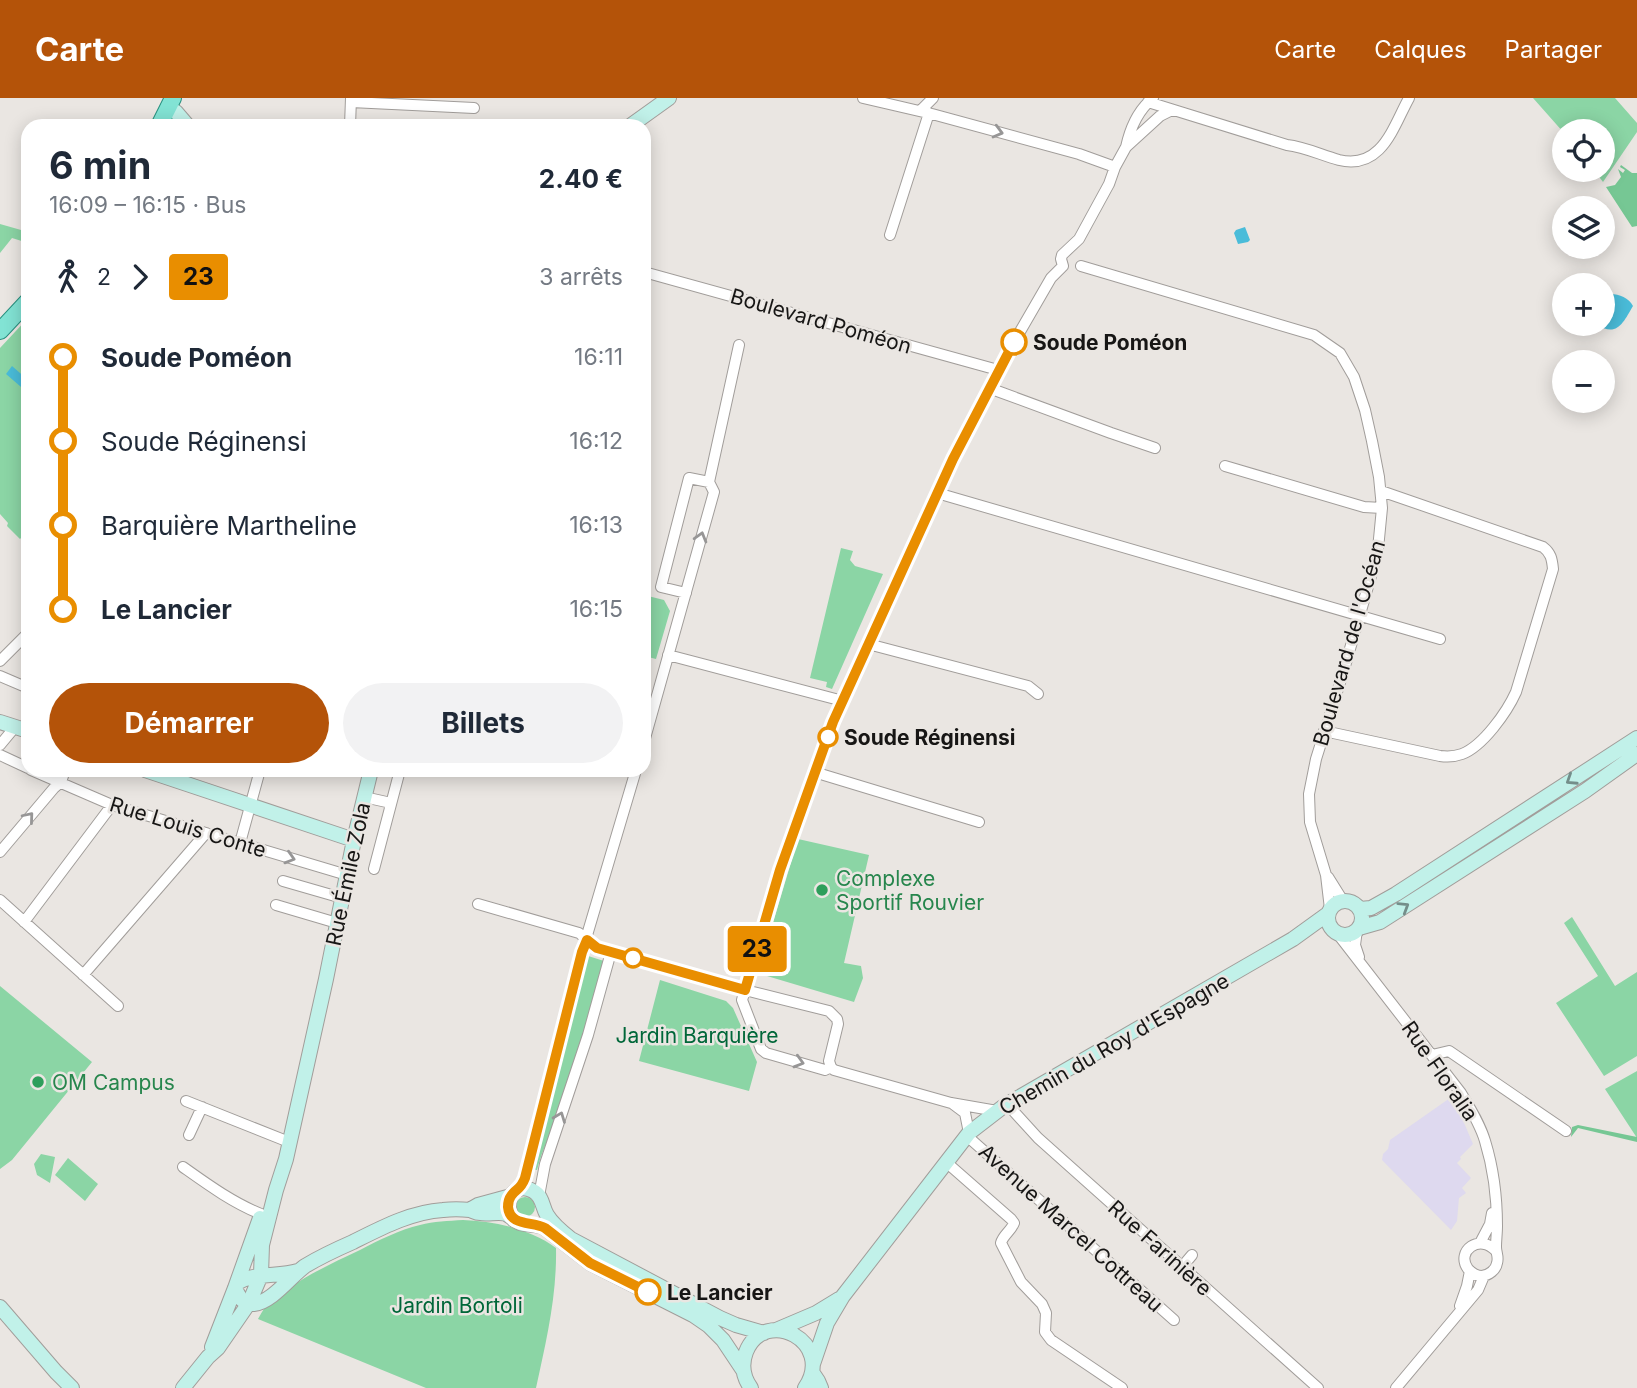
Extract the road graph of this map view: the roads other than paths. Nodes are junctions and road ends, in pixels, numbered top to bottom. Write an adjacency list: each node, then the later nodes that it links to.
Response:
1 (669, 98): 14 (street)
2 (863, 98): 10 (street)
3 (933, 98): 10 (street)
4 (1409, 98): 9 (street)
5 (351, 100): 8 (street); 13 (street)
6 (1150, 100): 9 (street); 15 (street)
7 (170, 103): 11 (main road); 12 (street)
8 (474, 108)
9 (1172, 110): 15 (street)
10 (924, 112): 16 (street, one-way to 16); 17 (street)
11 (162, 119)
12 (182, 119)
13 (350, 119)
14 (640, 119)
15 (1126, 147): 16 (street)
16 (1115, 167): 18 (street)
17 (890, 235)
18 (1078, 256): 19 (street); 19 (street, Boulevard de l'Océan); 29 (street, Boulevard de l'Océan)
19 (1063, 266): 24 (street)
20 (651, 274): 24 (street, Boulevard Poméon)
21 (21, 308): 22 (main road)
22 (0, 331)
23 (739, 345): 28 (street)
24 (998, 370): 25 (street)
25 (989, 388): 26 (street); 30 (street)
26 (1156, 447)
27 (1225, 466): 31 (street)
28 (709, 482): 32 (street, one-way to 28); 32 (street)
29 (1381, 491): 31 (street, Boulevard de l'Océan); 47 (street)
30 (937, 493): 33 (street); 36 (street)
31 (1382, 508): 33 (street, Boulevard de l'Océan)
32 (685, 593): 37 (street)
33 (1359, 616): 34 (street); 47 (street, Boulevard de l'Océan)
34 (1440, 639)
35 (21, 640): 38 (street)
36 (868, 645): 41 (street); 42 (street)
37 (668, 654): 42 (street); 43 (street)
38 (0, 661)
39 (0, 676): 40 (street)
40 (21, 682)
41 (1038, 694)
42 (843, 701): 52 (street)
43 (651, 716)
44 (0, 722): 45 (street)
45 (21, 729)
46 (21, 730): 48 (street)
47 (1324, 731): 72 (street, Boulevard de l'Océan)
48 (0, 745)
49 (1634, 748): 79 (street, one-way to 79); 83 (street, one-way to 49)
50 (0, 755): 51 (street, Rue Louis Conte)
51 (21, 765)
52 (814, 772): 65 (street); 90 (street)
53 (47, 777): 60 (street, Rue Louis Conte)
54 (62, 777): 60 (street)
55 (166, 777): 64 (street)
56 (258, 777): 64 (street)
57 (369, 777): 61 (street, Rue Émile Zola)
58 (398, 777): 62 (street)
59 (634, 777): 86 (street)
60 (60, 783): 63 (street, Rue Louis Conte); 69 (street, one-way to 60)
61 (364, 797): 62 (street); 67 (street, Rue Émile Zola)
62 (391, 803): 70 (street)
63 (112, 805): 66 (street, Rue Louis Conte); 81 (street)
64 (251, 806): 67 (street); 68 (street)
65 (979, 822)
66 (206, 833): 68 (street, Rue Louis Conte); 89 (street)
67 (354, 840): 71 (street, Rue Émile Zola)
68 (240, 843): 71 (street, Rue Louis Conte, one-way to 71)
69 (0, 852)
70 (374, 869)
71 (347, 875): 74 (street, Rue Émile Zola)
72 (1326, 875): 76 (street, Boulevard de l'Océan); 80 (street, Boulevard de l'Océan)
73 (283, 881): 74 (street)
74 (342, 898): 82 (street, Rue Émile Zola)
75 (0, 900): 81 (street)
76 (1343, 901): 79 (street); 80 (street)
77 (478, 904): 86 (street)
78 (276, 905): 82 (street)
79 (1360, 909): 83 (street)
80 (1330, 911): 84 (street); 85 (street, Chemin du Roy d'Espagne)
81 (24, 922): 89 (street)
82 (337, 923): 101 (street, Rue Émile Zola)
83 (1358, 929): 84 (street); 88 (street)
84 (1336, 932): 85 (street, Chemin du Roy d'Espagne); 88 (street, Rue Floralia)
85 (1293, 939): 97 (street, Chemin du Roy d'Espagne)
86 (587, 940): 87 (street); 105 (street)
87 (611, 952): 90 (street); 107 (street, one-way to 87)
88 (1359, 960): 92 (street, Rue Floralia)
89 (83, 975): 91 (street)
90 (745, 990): 93 (street, one-way to 93); 93 (street)
91 (118, 1006)
92 (1432, 1055): 98 (street); 106 (street, Rue Floralia)
93 (831, 1068): 95 (street)
94 (186, 1101): 96 (street)
95 (951, 1103): 97 (street); 99 (street, Avenue Marcel Cottreau)
96 (202, 1107): 100 (street); 101 (street)
97 (1002, 1108): 99 (street, Chemin du Roy d'Espagne); 114 (street, Rue Farinière)
98 (1566, 1131)
99 (968, 1134): 102 (street, Chemin du Roy d'Espagne); 125 (street, Avenue Marcel Cottreau)
100 (189, 1135)
101 (289, 1142): 104 (street, Rue Émile Zola)
102 (946, 1162): 120 (street, Chemin du Roy d'Espagne); 134 (street)
103 (183, 1167): 109 (street)
104 (276, 1189): 109 (street); 117 (street)
105 (515, 1193): 107 (street); 108 (street); 110 (street)
106 (1495, 1193): 111 (street, Rue Floralia); 112 (street, Rue Floralia)
107 (541, 1201): 110 (street); 126 (street)
108 (470, 1210): 110 (street); 115 (street)
109 (261, 1214): 119 (street)
110 (520, 1222): 129 (street)
111 (1480, 1243): 112 (street); 116 (street)
112 (1496, 1251): 118 (street)
113 (1192, 1255): 114 (street)
114 (1181, 1268): 135 (street, Rue Farinière)
115 (298, 1271): 117 (street); 121 (street)
116 (1470, 1272): 118 (street); 124 (street)
117 (261, 1275): 119 (street); 121 (street); 122 (street)
118 (1484, 1276): 124 (street)
119 (236, 1286): 122 (street); 127 (street)
120 (843, 1296): 126 (street); 128 (street)
121 (264, 1300): 122 (street); 127 (street)
122 (249, 1303): 127 (street)
123 (0, 1307): 130 (street)
124 (1457, 1313): 136 (street)
125 (1174, 1320)
126 (769, 1332): 128 (street); 129 (street)
127 (213, 1353): 131 (street)
128 (813, 1368): 132 (street); 133 (street)
129 (747, 1382)
130 (72, 1388)
131 (183, 1388)
132 (805, 1388)
133 (821, 1388)
134 (1122, 1388)
135 (1318, 1388)
136 (1396, 1388)

